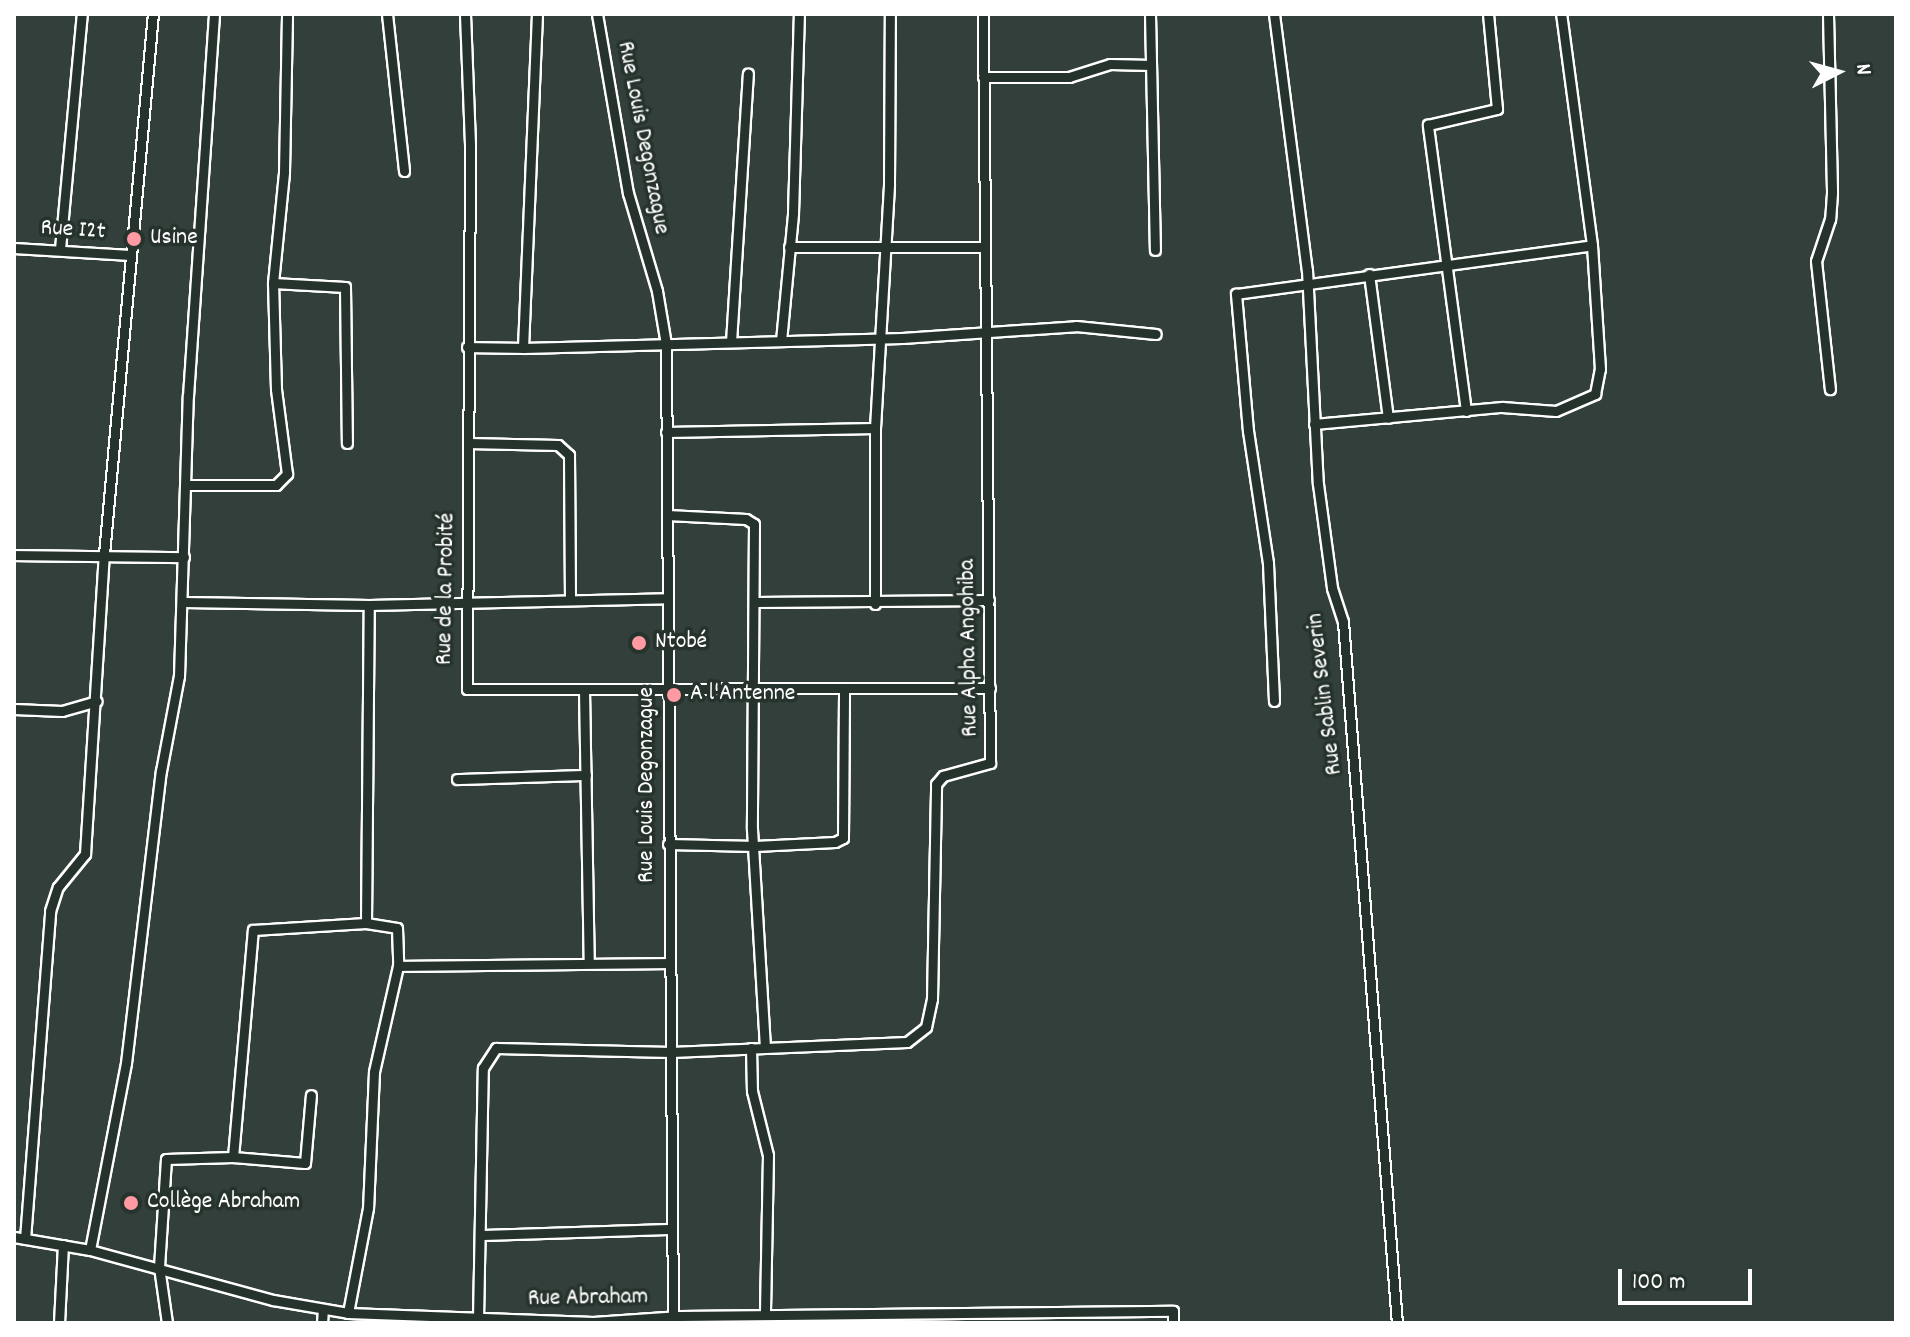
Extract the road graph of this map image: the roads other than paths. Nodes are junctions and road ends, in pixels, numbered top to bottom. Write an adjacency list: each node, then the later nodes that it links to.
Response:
1 (82, 14): 26 (street)
2 (153, 14): 28 (street)
3 (214, 14): 49 (street)
4 (287, 14): 32 (street)
5 (387, 14): 20 (street)
6 (465, 14): 39 (street, Rue de la Probité)
7 (537, 14): 40 (street)
8 (597, 14): 38 (street, Rue Louis Degonzague)
9 (799, 14): 23 (street)
10 (890, 14): 22 (street)
11 (983, 14): 19 (street, Rue Alpha Angohiba)
12 (1150, 14): 17 (street)
13 (1274, 14): 31 (street, Rue Sablin Severin)
14 (1488, 14): 29 (street)
15 (1561, 14): 21 (street)
16 (1828, 14): 41 (street)
17 (1151, 65): 19 (street); 27 (street)
18 (748, 74): 37 (street)
19 (983, 77): 24 (street, Rue Alpha Angohiba)
20 (404, 171)
21 (1592, 245): 29 (street); 42 (street)
22 (886, 246): 23 (street); 24 (street); 35 (street)
23 (789, 247): 36 (street)
24 (983, 247): 33 (street, Rue Alpha Angohiba)
25 (14, 248): 26 (street, Rue I2t)
26 (60, 249): 28 (street, Rue I2t)
27 (1155, 250)
28 (130, 255): 51 (street)
29 (1448, 264): 30 (street); 42 (street)
30 (1369, 274): 31 (street); 43 (street)
31 (1308, 282): 44 (street, Rue Sablin Severin); 68 (street)
32 (273, 283): 47 (street); 49 (street)
33 (983, 334): 34 (street); 35 (street); 56 (street, Rue Alpha Angohiba)
34 (1156, 334)
35 (882, 338): 36 (street); 45 (street)
36 (781, 341): 37 (street)
37 (731, 342): 38 (street)
38 (666, 344): 40 (street); 46 (street, Rue Louis Degonzague)
39 (467, 347): 40 (street); 48 (street, Rue de la Probité)
40 (523, 348)
41 (1830, 389)
42 (1466, 411): 43 (street)
43 (1388, 418): 44 (street)
44 (1314, 424): 103 (street, Rue Sablin Severin)
45 (875, 428): 46 (street); 60 (street)
46 (666, 432): 50 (street, Rue Louis Degonzague)
47 (347, 443)
48 (468, 443): 55 (street); 59 (street, Rue de la Probité)
49 (186, 485): 53 (street)
50 (667, 515): 54 (street, Rue Louis Degonzague); 58 (street)
51 (104, 554): 52 (street); 53 (street); 67 (street)
52 (14, 555)
53 (184, 557): 57 (street)
54 (668, 598): 55 (street); 65 (street, Rue Louis Degonzague)
55 (570, 600): 59 (street)
56 (989, 600): 60 (street); 64 (street, Rue Alpha Angohiba)
57 (184, 602): 61 (street); 88 (street)
58 (756, 602): 60 (street); 62 (street)
59 (469, 604): 61 (street); 66 (street, Rue de la Probité)
60 (875, 604)
61 (369, 605): 74 (street)
62 (754, 688): 63 (street, Rue de la Probité); 65 (street, Rue de la Probité); 73 (street)
63 (844, 688): 64 (street, Rue de la Probité); 73 (street)
64 (990, 688): 79 (street, Rue Alpha Angohiba)
65 (668, 689): 66 (street, Rue de la Probité); 72 (street, Rue Louis Degonzague)
66 (584, 690): 70 (street)
67 (97, 701): 69 (street); 86 (street)
68 (1274, 701)
69 (14, 709)
70 (586, 775): 71 (street); 75 (street)
71 (457, 779)
72 (668, 844): 73 (street); 76 (street, Rue Louis Degonzague)
73 (755, 846): 79 (street)
74 (366, 923): 77 (street); 82 (street)
75 (589, 963): 76 (street); 77 (street)
76 (669, 963): 80 (street, Rue Louis Degonzague)
77 (398, 966): 91 (street)
78 (751, 1048): 79 (street, Rue Alpha Angohiba); 80 (street, Rue Alpha Angohiba); 92 (street)
79 (765, 1048)
80 (671, 1052): 83 (street, Rue Louis Degonzague); 84 (street, Rue Alpha Angohiba)
81 (311, 1095): 82 (street)
82 (233, 1157): 89 (street)
83 (671, 1229): 84 (street); 96 (street, Rue Louis Degonzague)
84 (480, 1235): 94 (street, Rue Alpha Angohiba)
85 (14, 1237): 86 (street, Rue Abraham)
86 (25, 1239): 87 (street, Rue Abraham)
87 (63, 1245): 88 (street, Rue Abraham); 98 (street)
88 (90, 1250): 89 (street, Rue Abraham)
89 (159, 1267): 90 (street, Rue Abraham); 99 (street)
90 (323, 1309): 91 (street, Rue Abraham); 100 (street)
91 (348, 1313): 93 (street, Rue Abraham)
92 (765, 1315): 95 (street, Rue Abraham); 96 (street, Rue Abraham)
93 (380, 1319): 94 (street, Rue Abraham)
94 (478, 1319): 101 (street, Rue Abraham)
95 (802, 1319): 97 (street, Rue Abraham)
96 (673, 1320): 101 (street, Rue Abraham)
97 (912, 1320): 102 (street, Rue Abraham)
98 (59, 1323)
99 (167, 1323)
100 (322, 1323)
101 (593, 1323)
102 (1173, 1323)
103 (1397, 1323)

